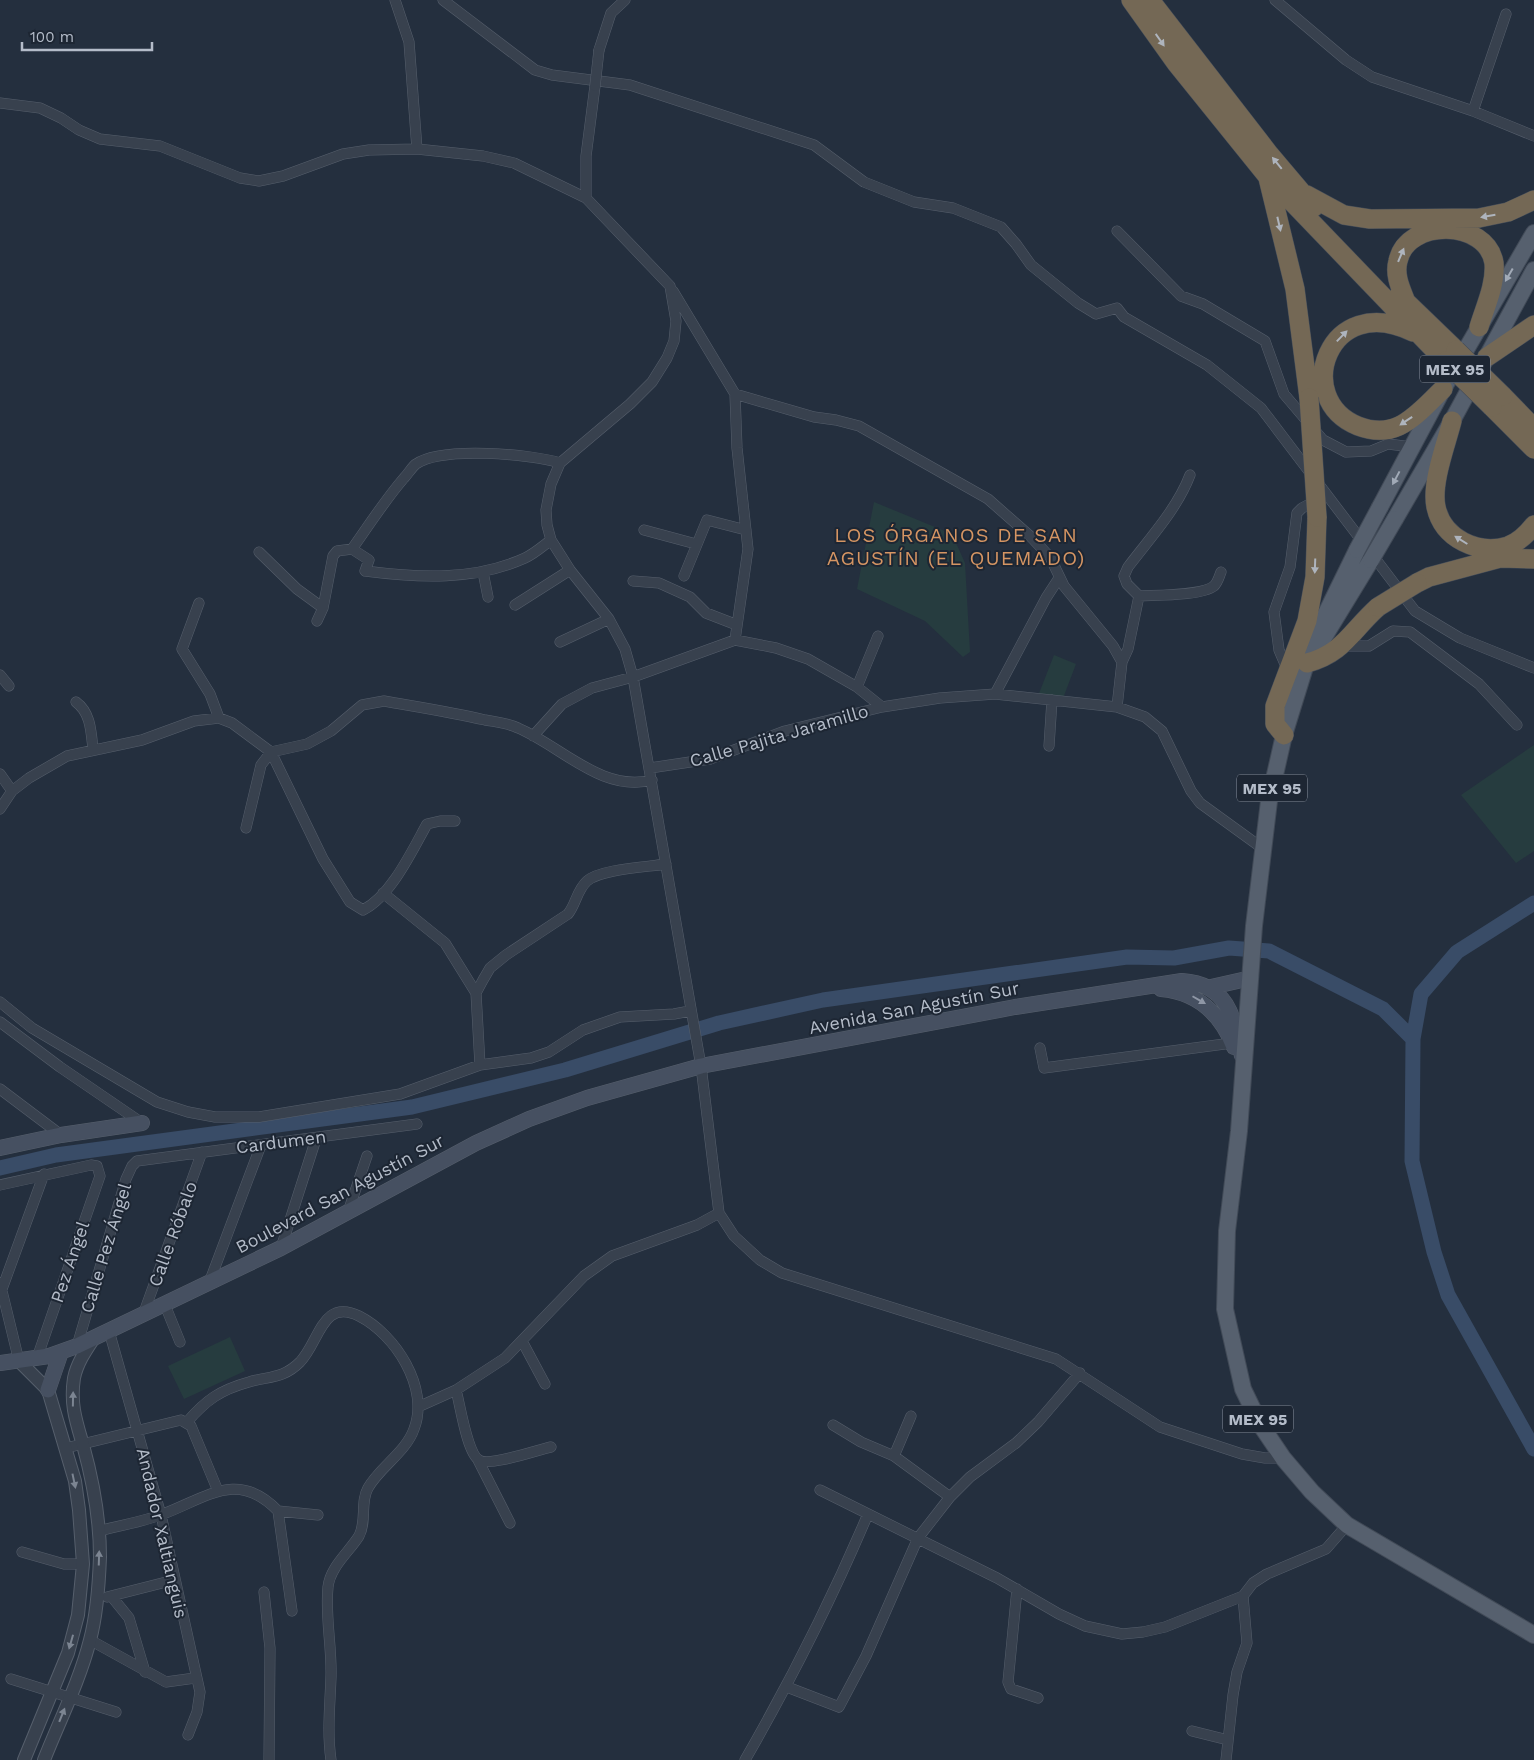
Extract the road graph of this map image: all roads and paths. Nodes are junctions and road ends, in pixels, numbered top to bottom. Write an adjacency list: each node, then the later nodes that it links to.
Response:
1 (395, 0): 11 (street)
2 (444, 0): 36 (street)
3 (625, 0): 14 (street, bridge)
4 (1131, 0): 12 (highway, one-way to 12)
5 (1150, 0): 13 (highway, one-way to 5)
6 (1275, 0): 9 (street)
7 (1506, 14): 9 (street)
8 (0, 103): 11 (street)
9 (1473, 111): 10 (street)
10 (1534, 136)
11 (417, 149): 14 (street)
12 (1268, 177): 23 (highway); 66 (highway, one-way to 66, bridge)
13 (1299, 190): 15 (highway, one-way to 13); 20 (highway)
14 (586, 198): 19 (street)
15 (1534, 200)
16 (1117, 231): 32 (street)
17 (1534, 233): 22 (main road, MEX 95, one-way to 22)
18 (1534, 270): 25 (main road, MEX 95)
19 (670, 286): 27 (street); 34 (street)
20 (1406, 302): 22 (highway, one-way to 22); 24 (highway)
21 (1534, 325): 25 (highway)
22 (1479, 327): 26 (main road, MEX 95)
23 (1421, 336): 24 (highway); 26 (highway, one-way to 23)
24 (1450, 355): 28 (highway, bridge)
25 (1487, 357): 30 (main road, MEX 95)
26 (1443, 389): 32 (main road, MEX 95)
27 (735, 394): 39 (street); 49 (street)
28 (1503, 404): 29 (highway); 31 (highway)
29 (1534, 418)
30 (1452, 421): 37 (highway, one-way to 30); 63 (main road, MEX 95, bridge)
31 (1531, 439): 33 (highway)
32 (1412, 447): 63 (main road, MEX 95, one-way to 63, bridge)
33 (1534, 456)
34 (560, 463): 40 (street); 42 (street)
35 (1190, 475): 51 (street)
36 (1327, 496): 65 (street); 66 (street)
37 (1534, 525)
38 (644, 530): 41 (street)
39 (746, 530): 41 (street); 58 (street)
40 (551, 540): 45 (street); 46 (street)
41 (696, 544): 48 (street)
42 (352, 549): 46 (street); 55 (street)
43 (259, 552): 55 (street)
44 (1534, 559): 62 (highway, bridge)
45 (570, 570): 54 (street); 56 (street)
46 (483, 572): 52 (street)
47 (1221, 572): 51 (street)
48 (684, 576)
49 (1060, 578): 64 (street); 71 (street)
50 (633, 581): 58 (street)
51 (1139, 596): 64 (street)
52 (488, 597)
53 (199, 603): 76 (street)
54 (515, 605)
55 (323, 608): 57 (street)
56 (609, 619): 61 (street); 68 (street)
57 (318, 621)
58 (737, 625): 60 (street)
59 (878, 636): 70 (street)
60 (735, 640): 68 (street); 70 (street)
61 (560, 642)
62 (1342, 646): 63 (highway); 77 (street)
63 (1308, 659): 78 (main road, MEX 95)
64 (1122, 662): 75 (street)
65 (1534, 668)
66 (1288, 671): 78 (highway)
67 (0, 675): 69 (street)
68 (633, 677): 79 (street); 83 (street)
69 (9, 686)
70 (857, 687): 74 (street)
71 (995, 694): 72 (street, Calle Pajita Jaramillo); 74 (street, Calle Pajita Jaramillo)
72 (1052, 700): 75 (street, Calle Pajita Jaramillo); 80 (street)
73 (76, 702): 81 (street)
74 (882, 707): 83 (street, Calle Pajita Jaramillo)
75 (1117, 707): 90 (street, Calle Pajita Jaramillo)
76 (219, 718): 81 (street); 82 (street)
77 (1517, 725)
78 (1284, 735): 90 (main road, MEX 95)
79 (533, 736): 82 (street); 85 (street)
80 (1049, 746)
81 (93, 749): 86 (street)
82 (271, 752): 89 (street); 92 (street)
83 (650, 768): 85 (street)
84 (0, 774): 86 (street)
85 (652, 780): 91 (street)
86 (12, 792): 87 (street)
87 (0, 809)
88 (455, 822): 92 (street)
89 (246, 828)
90 (1262, 848): 93 (main road, MEX 95)
91 (666, 864): 96 (street); 98 (street)
92 (383, 893): 96 (street)
93 (1251, 972): 94 (main road); 104 (main road, MEX 95)
94 (1211, 987): 95 (main road, Avenida San Agustín Sur); 104 (main road)
95 (1134, 989): 100 (main road, Avenida San Agustín Sur, one-way to 100); 103 (main road, Avenida San Agustín Sur)
96 (476, 993): 102 (street)
97 (0, 1002): 102 (street)
98 (691, 1014): 102 (street); 103 (street)
99 (0, 1022): 106 (street)
100 (1232, 1043): 101 (street); 104 (main road, Avenida San Agustín Sur)
101 (1040, 1048)
102 (480, 1065)
103 (701, 1066): 117 (main road, Boulevard San Agustín Sur); 118 (street)
104 (1244, 1070): 146 (main road, MEX 95)
105 (0, 1089): 108 (street)
106 (142, 1123): 108 (main road)
107 (417, 1124): 109 (street, Cardumen)
108 (61, 1135): 111 (main road)
109 (316, 1139): 110 (street, Cardumen); 119 (street)
110 (262, 1145): 112 (street, Cardumen); 120 (street)
111 (0, 1148)
112 (202, 1152): 114 (street, Cardumen); 123 (street, Calle Róbalo)
113 (367, 1156): 117 (street)
114 (145, 1159): 128 (street, Calle Pez Ángel)
115 (44, 1174): 116 (street); 121 (street); 130 (street, Pez Ángel)
116 (0, 1185)
117 (348, 1212): 119 (main road, Boulevard San Agustín Sur)
118 (718, 1213): 126 (street); 133 (street)
119 (281, 1248): 120 (main road, Boulevard San Agustín Sur)
120 (209, 1283): 122 (main road, Boulevard San Agustín Sur)
121 (1, 1286): 131 (street)
122 (165, 1305): 123 (main road, Boulevard San Agustín Sur); 127 (street)
123 (143, 1315): 124 (main road, Boulevard San Agustín Sur)
124 (109, 1331): 125 (main road, Boulevard San Agustín Sur); 141 (street, Andador Xaltianguis)
125 (94, 1338): 128 (main road, Boulevard San Agustín Sur); 142 (street, one-way to 125)
126 (522, 1341): 134 (street); 136 (street)
127 (180, 1342)
128 (77, 1346): 129 (main road, Boulevard San Agustín Sur)
129 (61, 1352): 130 (main road, Boulevard San Agustín Sur); 135 (main road)
130 (37, 1358): 131 (main road, Boulevard San Agustín Sur)
131 (19, 1361): 132 (main road, Boulevard San Agustín Sur); 135 (street)
132 (0, 1363)
133 (1080, 1373): 146 (street); 150 (street)
134 (545, 1384)
135 (48, 1390): 144 (street)
136 (456, 1390): 137 (street); 147 (street)
137 (418, 1407): 139 (street); 184 (street)
138 (912, 1416): 145 (street)
139 (187, 1422): 141 (street); 149 (street)
140 (833, 1425): 145 (street)
141 (137, 1431): 142 (street); 153 (street, Andador Xaltianguis)
142 (83, 1445): 144 (street); 157 (street)
143 (551, 1447): 147 (street)
144 (66, 1448): 160 (street, one-way to 160)
145 (894, 1456): 150 (street)
146 (1283, 1458): 156 (main road, MEX 95)
147 (478, 1460): 155 (street)
148 (820, 1490): 152 (street)
149 (218, 1491): 151 (street); 153 (street)
150 (950, 1497): 158 (street)
151 (278, 1511): 154 (street); 167 (street)
152 (868, 1514): 158 (street); 173 (street)
153 (161, 1515): 157 (street); 161 (street, Andador Xaltianguis)
154 (318, 1515)
155 (510, 1523)
156 (1347, 1525): 164 (street); 168 (main road, MEX 95)
157 (99, 1531): 165 (street, one-way to 157)
158 (918, 1538): 162 (street); 173 (street)
159 (22, 1552): 160 (street)
160 (83, 1564): 174 (street, one-way to 174)
161 (174, 1580): 166 (street); 171 (street, Andador Xaltianguis)
162 (1017, 1589): 164 (street); 176 (street)
163 (264, 1592): 183 (street)
164 (1242, 1596): 180 (street)
165 (97, 1597): 166 (street); 169 (street)
166 (112, 1597): 170 (street)
167 (292, 1611)
168 (1534, 1635)
169 (90, 1640): 170 (street); 175 (street)
170 (146, 1672): 171 (street)
171 (195, 1678): 179 (street, Andador Xaltianguis)
172 (11, 1679): 174 (street)
173 (787, 1687): 185 (street)
174 (53, 1693): 175 (street); 181 (street)
175 (69, 1696): 177 (street); 182 (street, one-way to 175)
176 (1038, 1698)
177 (116, 1712)
178 (1192, 1731): 180 (street)
179 (188, 1735)
180 (1228, 1740): 186 (street)
181 (24, 1760)
182 (44, 1760)
183 (269, 1760)
184 (332, 1760)
185 (745, 1760)
186 (1226, 1760)

